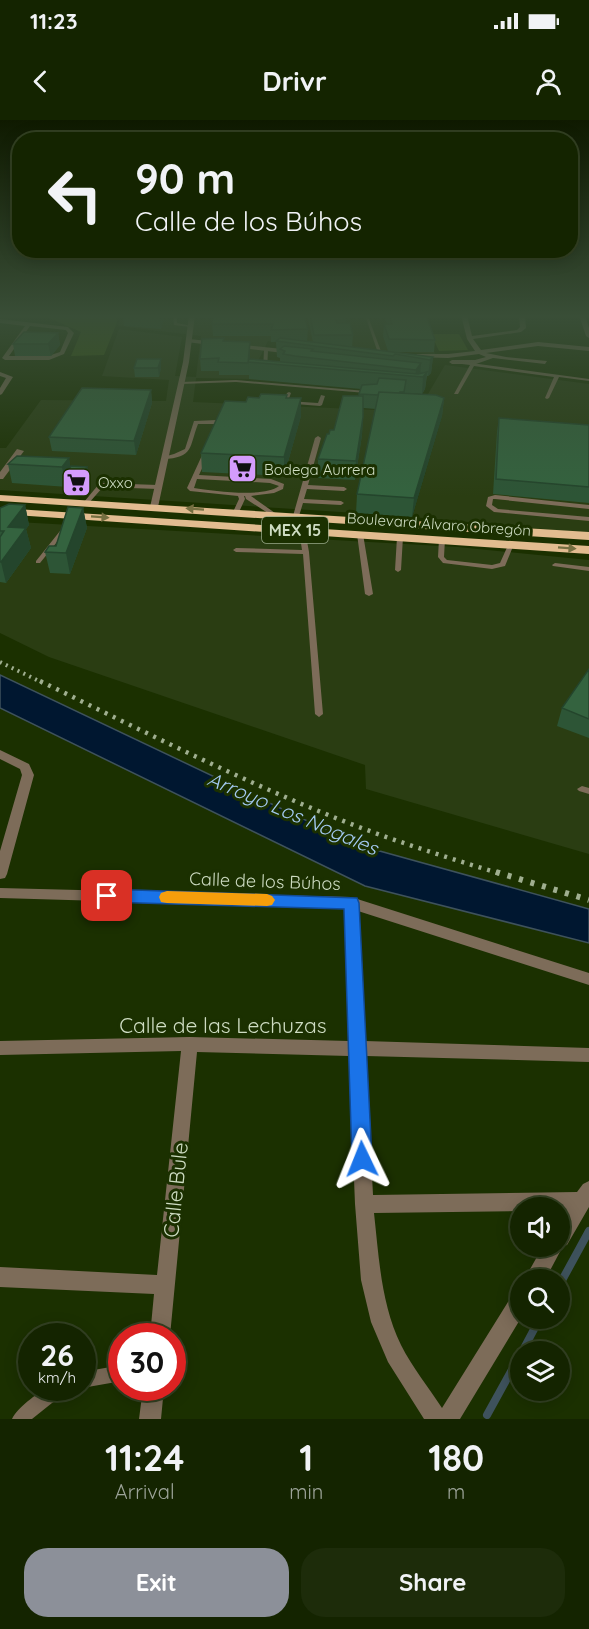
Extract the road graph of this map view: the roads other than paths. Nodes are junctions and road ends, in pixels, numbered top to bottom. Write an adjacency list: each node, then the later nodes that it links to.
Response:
1 (5, 376): 9 (street)
2 (182, 376): 6 (street)
3 (466, 376): 11 (lane)
4 (557, 376): 5 (lane); 13 (lane)
5 (589, 380)
6 (181, 383): 7 (lane); 19 (street)
7 (308, 387): 8 (lane); 14 (lane)
8 (366, 392)
9 (0, 393)
10 (289, 393): 14 (lane)
11 (456, 393)
12 (323, 396): 14 (lane)
13 (547, 398)
14 (299, 405)
15 (214, 435): 19 (lane)
16 (318, 438): 23 (lane)
17 (209, 445): 21 (lane)
18 (20, 451): 20 (street)
19 (165, 458): 22 (street)
20 (0, 477)
21 (195, 477): 25 (lane); 26 (lane)
22 (158, 487): 29 (lane); 31 (street)
23 (304, 487): 24 (lane); 28 (lane)
24 (344, 489)
25 (240, 494): 26 (lane); 34 (lane)
26 (248, 494): 35 (lane)
27 (0, 498): 29 (highway, Boulevard Álvaro Obregón / MEX 15)
28 (300, 501): 30 (lane); 37 (lane)
29 (86, 503): 31 (highway, Boulevard Álvaro Obregón / MEX 15)
30 (341, 503)
31 (154, 507): 34 (highway, Boulevard Álvaro Obregón / MEX 15, one-way to 31)
32 (589, 507): 38 (lane)
33 (0, 511): 36 (highway, Boulevard Álvaro Obregón / MEX 15)
34 (236, 512): 35 (highway, Boulevard Álvaro Obregón / MEX 15)
35 (273, 514): 37 (highway, Boulevard Álvaro Obregón / MEX 15)
36 (74, 516): 39 (highway, Boulevard Álvaro Obregón / MEX 15, one-way to 39); 48 (lane)
37 (296, 516): 41 (highway, Boulevard Álvaro Obregón / MEX 15)
38 (589, 519)
39 (302, 530): 40 (highway, Boulevard Álvaro Obregón / MEX 15); 47 (lane)
40 (360, 534): 42 (highway, Boulevard Álvaro Obregón / MEX 15); 52 (lane)
41 (589, 536)
42 (400, 537): 43 (highway, Boulevard Álvaro Obregón / MEX 15); 51 (lane)
43 (442, 539): 44 (highway, Boulevard Álvaro Obregón / MEX 15); 44 (lane)
44 (511, 544): 46 (highway, Boulevard Álvaro Obregón / MEX 15, one-way to 46)
45 (236, 550): 47 (lane)
46 (589, 550)
47 (306, 552): 53 (lane)
48 (38, 562)
49 (555, 566): 50 (lane)
50 (589, 568)
51 (398, 570)
52 (369, 594)
53 (319, 714)
54 (0, 754): 55 (street)
55 (0, 874)
56 (0, 893): 57 (street, Calle de los Búhos)
57 (351, 903): 58 (street, Calle de los Búhos); 60 (street)
58 (589, 979)
59 (190, 1044): 60 (street, Calle de las Lechuzas); 61 (street, Calle de las Lechuzas); 67 (street, Calle Bule)
60 (358, 1047): 62 (street, Calle de las Lechuzas); 64 (street)
61 (0, 1048)
62 (589, 1055)
63 (586, 1196): 64 (street); 65 (street)
64 (364, 1204): 74 (street)
65 (570, 1222)
66 (0, 1277): 67 (street)
67 (166, 1285): 69 (street, Calle Bule)
68 (510, 1318): 75 (street)
69 (162, 1323)
70 (41, 1401): 72 (lane)
71 (152, 1401): 73 (street)
72 (20, 1419)
73 (150, 1419)
74 (437, 1419)
75 (448, 1419)

